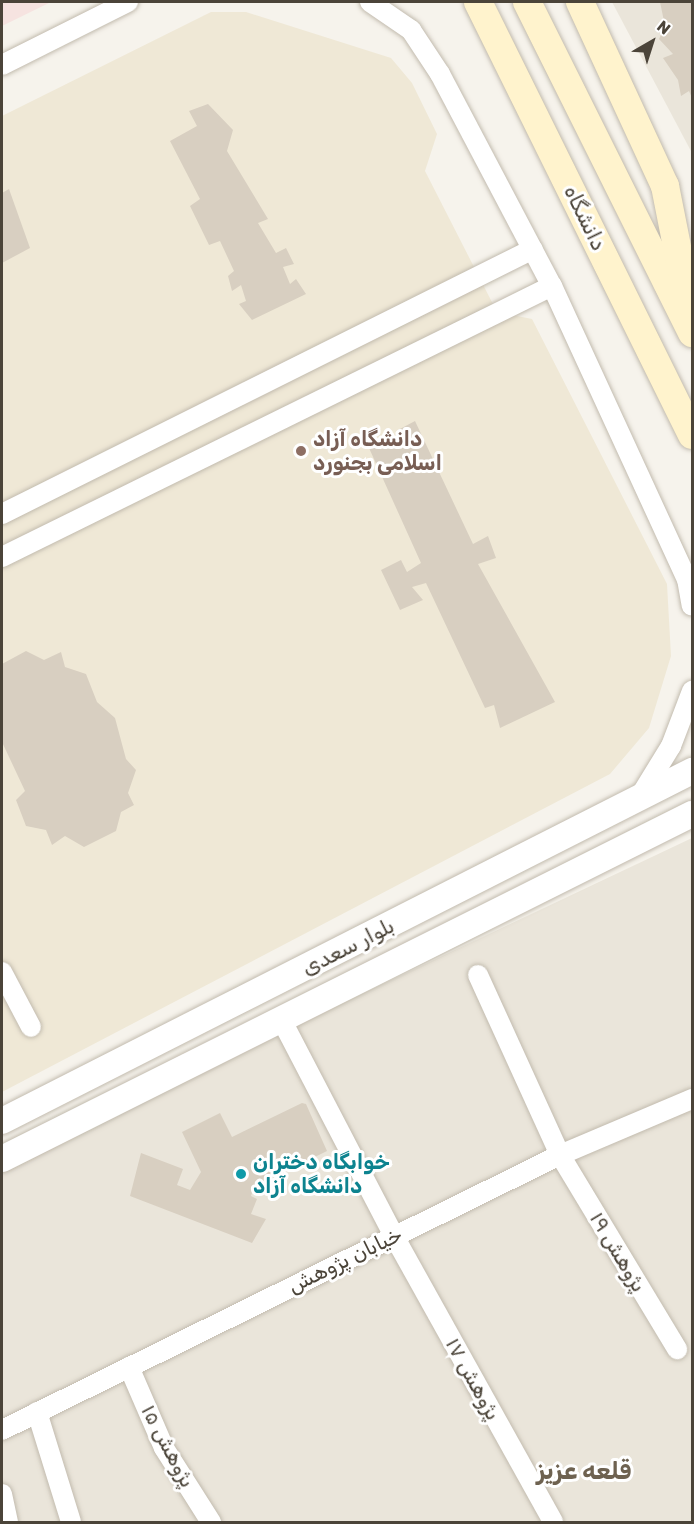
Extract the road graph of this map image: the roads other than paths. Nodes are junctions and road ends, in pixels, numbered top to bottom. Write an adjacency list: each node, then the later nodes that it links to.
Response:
1 (128, 2): 6 (street)
2 (370, 2): 7 (street)
3 (478, 2): 11 (main road, دانشگاه)
4 (527, 2): 10 (main road)
5 (580, 2): 9 (main road)
6 (2, 65)
7 (533, 249): 8 (street); 12 (street)
8 (552, 286): 13 (street); 14 (street)
9 (693, 324)
10 (693, 333)
11 (693, 435)
12 (2, 514)
13 (2, 557)
14 (693, 606)
15 (693, 692): 17 (street)
16 (693, 771): 17 (street, بلوار سعدی)
17 (637, 802): 24 (street, بلوار سعدی)
18 (693, 814): 21 (street, بلوار سعدی)
19 (2, 972): 22 (street)
20 (478, 975): 25 (street, پژوهش ۱۹)
21 (281, 1018): 26 (street, بلوار سعدی); 27 (street, پژوهش ۱۷)
22 (31, 1027)
23 (693, 1099): 25 (street, خیابان پژوهش)
24 (2, 1120)
25 (560, 1155): 27 (street, خیابان پژوهش); 28 (street, پژوهش ۱۹)
26 (2, 1159)
27 (394, 1236): 29 (street, خیابان پژوهش); 36 (street, پژوهش ۱۷)
28 (677, 1349)
29 (129, 1367): 30 (street, خیابان پژوهش); 35 (street, پژوهش ۱۵)
30 (37, 1412): 31 (street, خیابان پژوهش); 34 (street)
31 (2, 1430)
32 (2, 1494): 33 (street)
33 (8, 1522)
34 (71, 1522)
35 (211, 1522)
36 (553, 1522)

